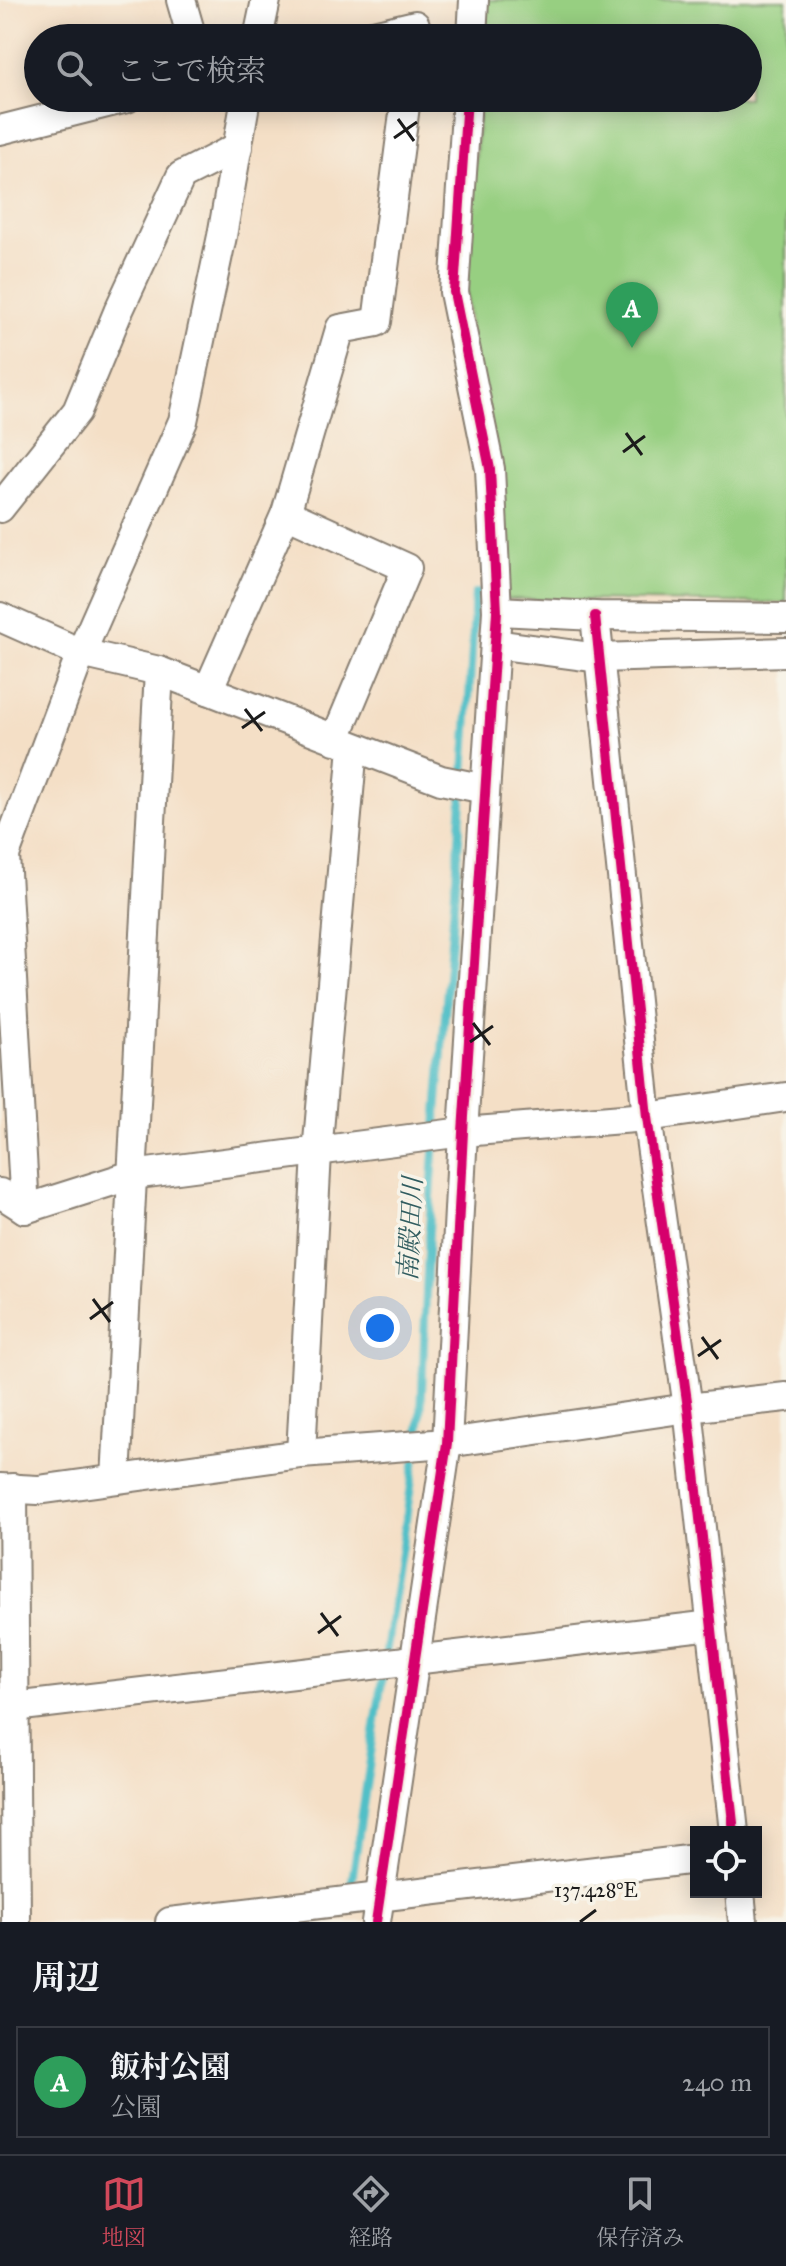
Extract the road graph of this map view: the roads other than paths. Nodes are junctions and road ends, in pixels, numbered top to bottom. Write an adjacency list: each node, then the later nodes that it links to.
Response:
1 (181, 0): 4 (street)
2 (266, 0): 5 (street)
3 (474, 0): 6 (street)
4 (188, 24)
5 (261, 24)
6 (473, 24)
7 (71, 112): 11 (street)
8 (244, 112): 12 (street)
9 (404, 112): 14 (street)
10 (466, 112): 15 (street)
11 (0, 130)
12 (238, 147): 13 (street); 21 (street)
13 (0, 508)
14 (286, 513): 24 (street); 25 (street)
15 (497, 611): 16 (street); 19 (street)
16 (595, 616): 18 (street); 22 (street)
17 (0, 617): 21 (street)
18 (786, 618)
19 (495, 644): 22 (street); 26 (street)
20 (786, 652): 22 (street)
21 (81, 653): 23 (street); 27 (street)
22 (599, 658): 30 (street)
23 (159, 671): 24 (street); 33 (street)
24 (208, 690): 25 (street)
25 (344, 744): 26 (street); 32 (street)
26 (482, 789): 31 (street)
27 (2, 854): 28 (street)
28 (7, 996): 35 (street)
29 (786, 1097): 30 (street)
30 (647, 1117): 31 (street); 37 (street)
31 (457, 1133): 32 (street); 38 (street)
32 (317, 1153): 33 (street); 39 (street)
33 (132, 1175): 35 (street); 40 (street)
34 (0, 1193): 35 (street)
35 (25, 1209)
36 (786, 1397): 37 (street)
37 (688, 1408): 38 (street); 42 (street)
38 (441, 1444): 39 (street); 43 (street)
39 (301, 1454): 40 (street)
40 (116, 1479): 41 (street)
41 (6, 1488): 44 (street)
42 (712, 1625): 43 (street); 45 (street)
43 (408, 1659): 44 (street); 48 (street)
44 (14, 1707): 49 (street)
45 (733, 1826)
46 (690, 1860): 48 (street)
47 (741, 1898): 51 (street)
48 (363, 1904): 50 (street)
49 (16, 1922)
50 (170, 1922)
51 (743, 1922)

